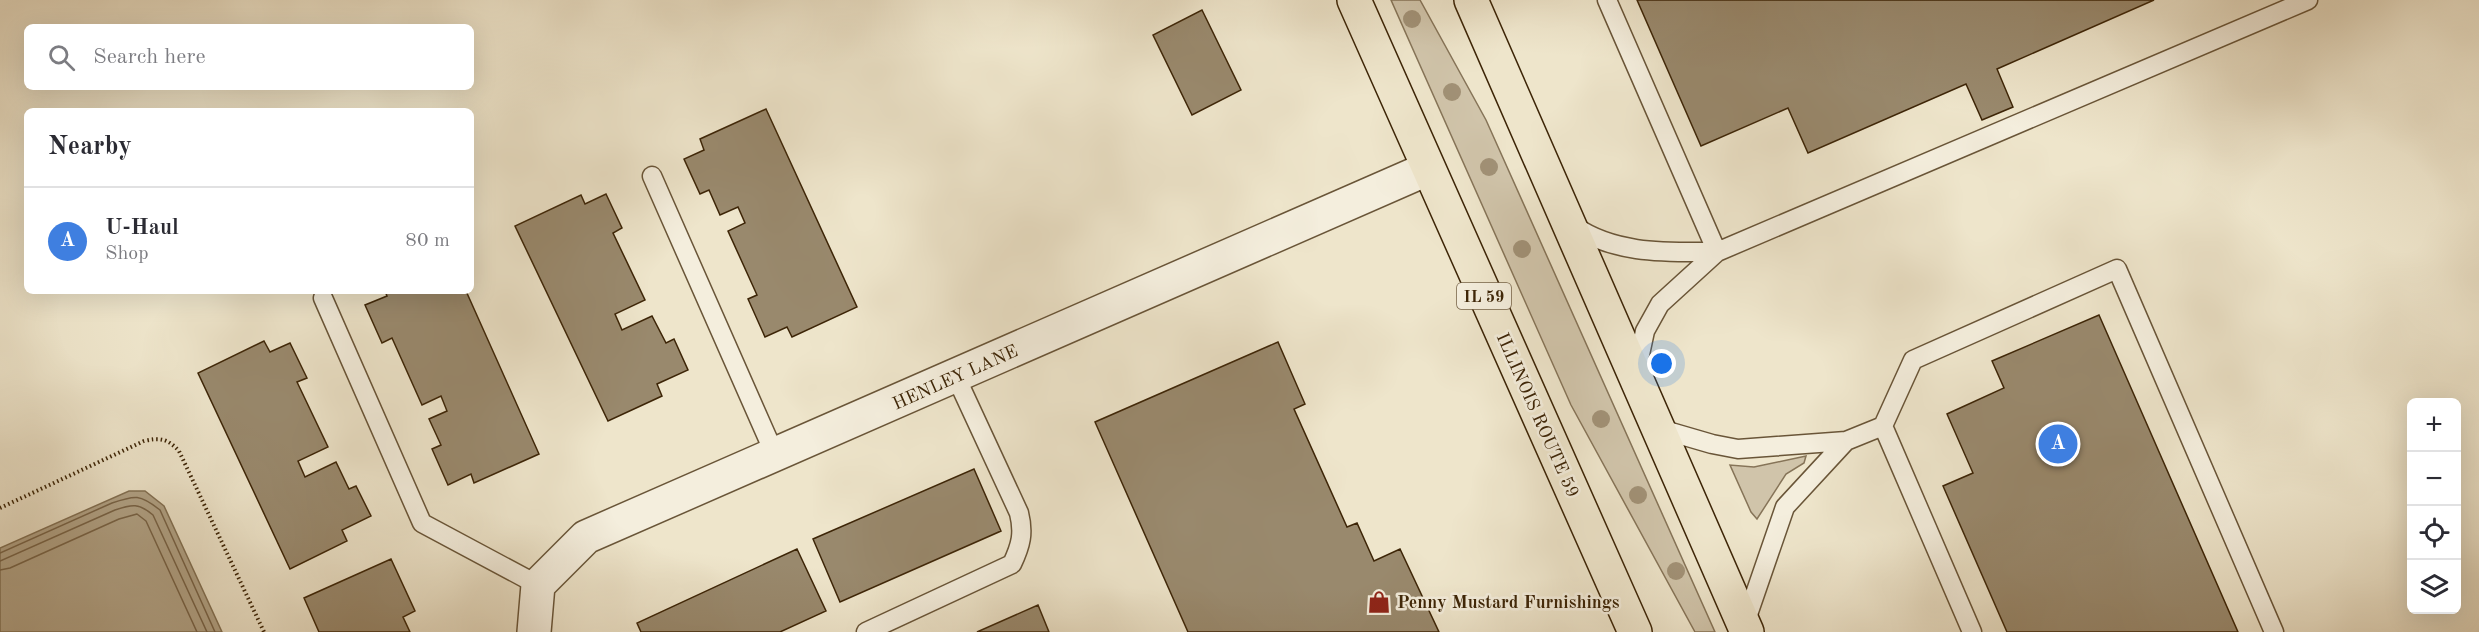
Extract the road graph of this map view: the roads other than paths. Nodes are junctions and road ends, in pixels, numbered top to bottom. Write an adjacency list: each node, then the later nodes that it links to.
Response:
1 (1354, 0): 5 (main road, ILLINOIS ROUTE 59 / IL 59)
2 (1471, 0): 7 (main road)
3 (1607, 0): 8 (lane)
4 (2308, 0): 8 (lane)
5 (1428, 169): 10 (street, HENLEY LANE); 20 (main road, ILLINOIS ROUTE 59 / IL 59)
6 (652, 176): 15 (lane)
7 (1568, 222): 8 (lane); 11 (main road)
8 (1717, 252): 11 (lane)
9 (323, 298): 16 (lane)
10 (956, 377): 15 (street, HENLEY LANE); 19 (lane)
11 (1635, 378): 13 (main road)
12 (1883, 426): 14 (lane); 21 (lane); 22 (lane)
13 (1657, 428): 14 (lane); 17 (main road)
14 (1846, 441): 17 (lane)
15 (775, 455): 16 (street, HENLEY LANE)
16 (538, 585): 18 (street)
17 (1746, 628)
18 (534, 632)
19 (866, 632)
20 (1635, 632)
21 (1972, 632)
22 (2274, 632)

